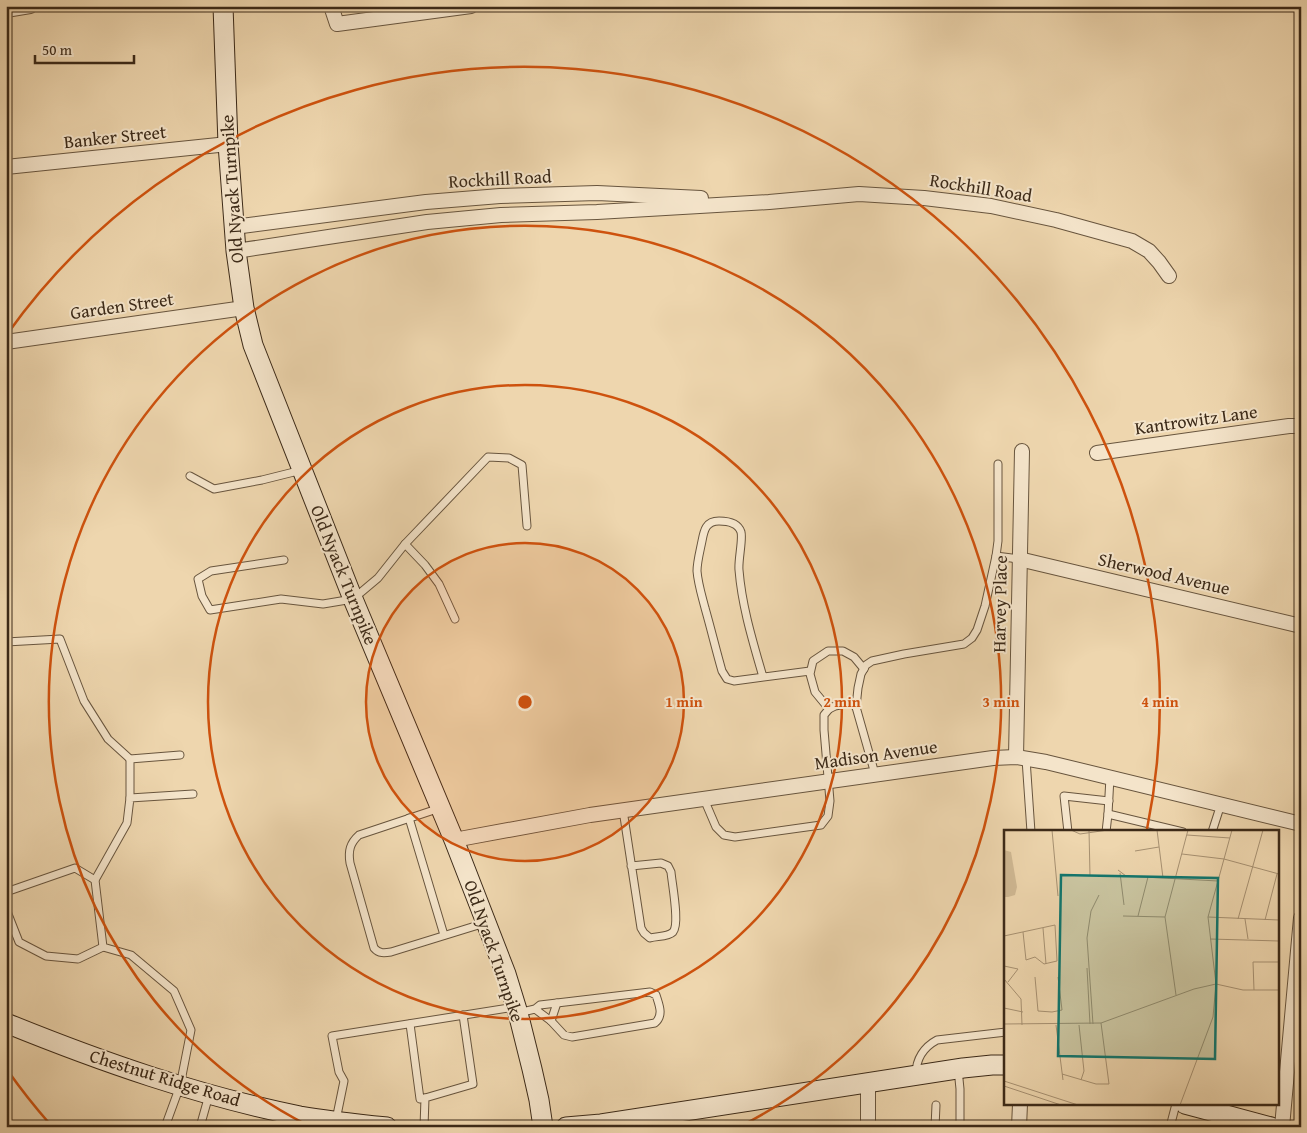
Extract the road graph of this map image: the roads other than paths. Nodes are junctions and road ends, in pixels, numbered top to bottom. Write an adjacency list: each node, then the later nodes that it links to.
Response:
1 (30, 6): 5 (street)
2 (223, 6): 6 (street, Old Nyack Turnpike)
3 (331, 6): 4 (street)
4 (471, 6)
5 (6, 10)
6 (228, 144): 7 (street, Banker Street); 9 (street, Old Nyack Turnpike)
7 (6, 167)
8 (769, 202): 9 (street, Rockhill Road); 10 (street, Rockhill Road); 11 (street, Rockhill Road)
9 (234, 227): 10 (street, Old Nyack Turnpike)
10 (236, 251): 12 (street, Old Nyack Turnpike)
11 (1169, 276)
12 (244, 308): 13 (street, Garden Street); 18 (street, Old Nyack Turnpike)
13 (6, 342)
14 (1301, 426): 16 (street, Kantrowitz Lane)
15 (1022, 451): 23 (street, Harvey Place)
16 (1098, 453)
17 (998, 464): 22 (lane)
18 (302, 470): 19 (lane); 25 (street, Old Nyack Turnpike)
19 (190, 476)
20 (527, 526): 21 (lane)
21 (405, 544): 25 (lane); 26 (lane)
22 (996, 556): 23 (lane); 29 (lane)
23 (1019, 559): 27 (street, Sherwood Avenue); 35 (street, Harvey Place)
24 (284, 560): 25 (lane)
25 (353, 600): 45 (street, Old Nyack Turnpike)
26 (455, 619)
27 (1301, 626)
28 (6, 642): 36 (lane)
29 (864, 669): 30 (lane); 32 (lane)
30 (810, 672): 31 (lane); 33 (lane)
31 (762, 677): 31 (lane)
32 (856, 707): 33 (lane); 37 (lane)
33 (827, 712): 39 (lane)
34 (180, 755): 36 (lane)
35 (1021, 758): 37 (street, Madison Avenue); 38 (street, Madison Avenue); 50 (lane)
36 (130, 759): 41 (lane)
37 (876, 774): 39 (street, Madison Avenue)
38 (1110, 777): 43 (lane); 44 (street, Madison Avenue)
39 (828, 781): 42 (street, Madison Avenue); 42 (lane)
40 (193, 794): 41 (lane)
41 (130, 798): 57 (lane)
42 (704, 798): 46 (street, Madison Avenue)
43 (1109, 801): 47 (lane); 51 (lane)
44 (1222, 804): 49 (street, Madison Avenue); 54 (lane)
45 (440, 808): 48 (lane); 55 (street, Old Nyack Turnpike)
46 (623, 810): 55 (street, Madison Avenue); 56 (lane)
47 (1108, 814): 52 (lane); 53 (lane)
48 (409, 818): 62 (lane); 62 (lane)
49 (1301, 824)
50 (1031, 830)
51 (1068, 830)
52 (1106, 830)
53 (1175, 830)
54 (1213, 830)
55 (454, 840): 61 (street, Old Nyack Turnpike)
56 (632, 866): 56 (lane)
57 (96, 880): 58 (lane); 63 (lane)
58 (6, 892)
59 (6, 909): 63 (lane)
60 (1301, 918): 98 (street)
61 (486, 922): 62 (lane); 65 (street, Old Nyack Turnpike)
62 (444, 935)
63 (103, 947): 75 (lane)
64 (556, 1003): 65 (lane); 67 (lane); 67 (lane)
65 (523, 1010): 66 (lane); 67 (lane); 90 (street, Old Nyack Turnpike)
66 (463, 1015): 69 (lane); 77 (lane)
67 (551, 1021)
68 (6, 1023): 75 (street, Chestnut Ridge Road)
69 (410, 1024): 77 (lane); 82 (lane)
70 (1004, 1032): 73 (lane)
71 (1004, 1065): 72 (street)
72 (958, 1069): 73 (street); 94 (lane)
73 (916, 1075): 74 (street)
74 (868, 1083): 84 (street); 92 (street)
75 (180, 1086): 76 (street, Chestnut Ridge Road); 86 (lane)
76 (210, 1094): 83 (street, Chestnut Ridge Road); 87 (lane)
77 (425, 1098): 89 (lane)
78 (936, 1105): 93 (lane)
79 (1020, 1106): 95 (street)
80 (1175, 1106): 96 (lane)
81 (1193, 1106): 97 (street)
82 (336, 1120): 83 (street, Chestnut Ridge Road); 88 (street, Chestnut Ridge Road)
83 (315, 1122)
84 (631, 1123): 85 (street)
85 (604, 1125): 91 (street)
86 (165, 1127)
87 (200, 1127)
88 (387, 1127)
89 (424, 1127)
90 (543, 1127)
91 (566, 1127)
92 (868, 1127)
93 (935, 1127)
94 (960, 1127)
95 (1019, 1127)
96 (1170, 1127)
97 (1271, 1127)
98 (1282, 1127)

